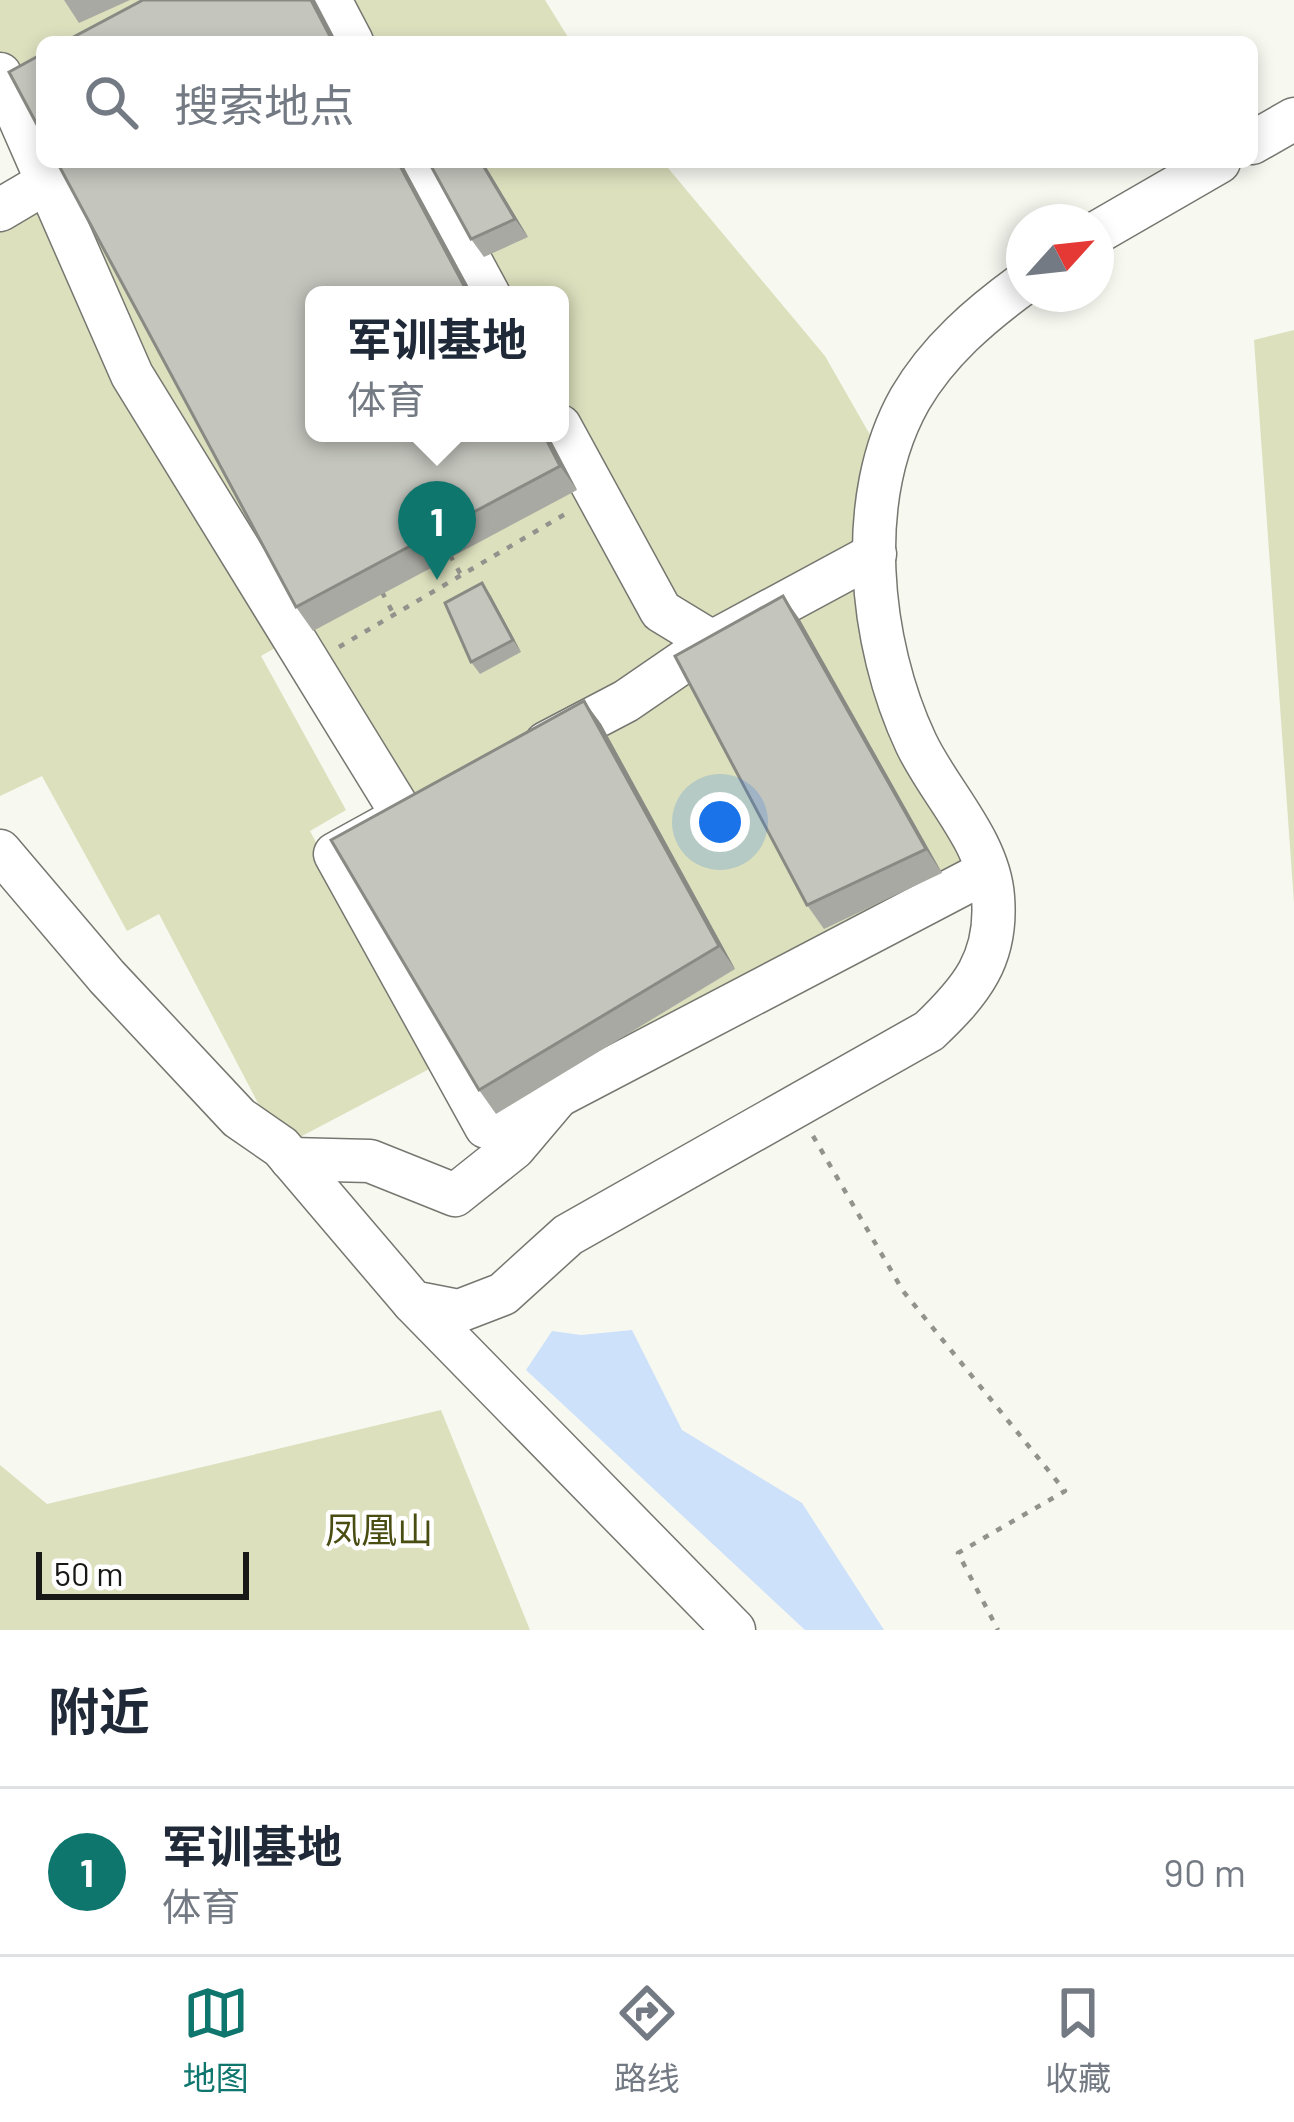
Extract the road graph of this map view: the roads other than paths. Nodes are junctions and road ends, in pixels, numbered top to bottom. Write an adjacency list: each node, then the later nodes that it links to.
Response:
1 (330, 0): 2 (street)
2 (349, 36)
3 (16, 73): 5 (street)
4 (1294, 119): 6 (street)
5 (36, 138)
6 (1258, 140)
7 (45, 168): 10 (street)
8 (420, 168): 13 (street)
9 (1210, 168): 12 (street)
10 (49, 181): 11 (street); 19 (street)
11 (0, 209)
12 (1114, 223)
13 (484, 286)
14 (1006, 296): 16 (street)
15 (569, 442): 17 (street)
16 (875, 554): 17 (street); 21 (street)
17 (712, 642): 18 (street)
18 (512, 760)
19 (423, 807): 22 (street); 24 (street)
20 (0, 851): 25 (street)
21 (986, 872): 24 (street); 26 (street)
22 (438, 876)
23 (503, 996): 24 (street)
24 (558, 1096): 25 (street)
25 (291, 1159): 26 (street)
26 (412, 1302): 27 (street)
27 (734, 1630)

